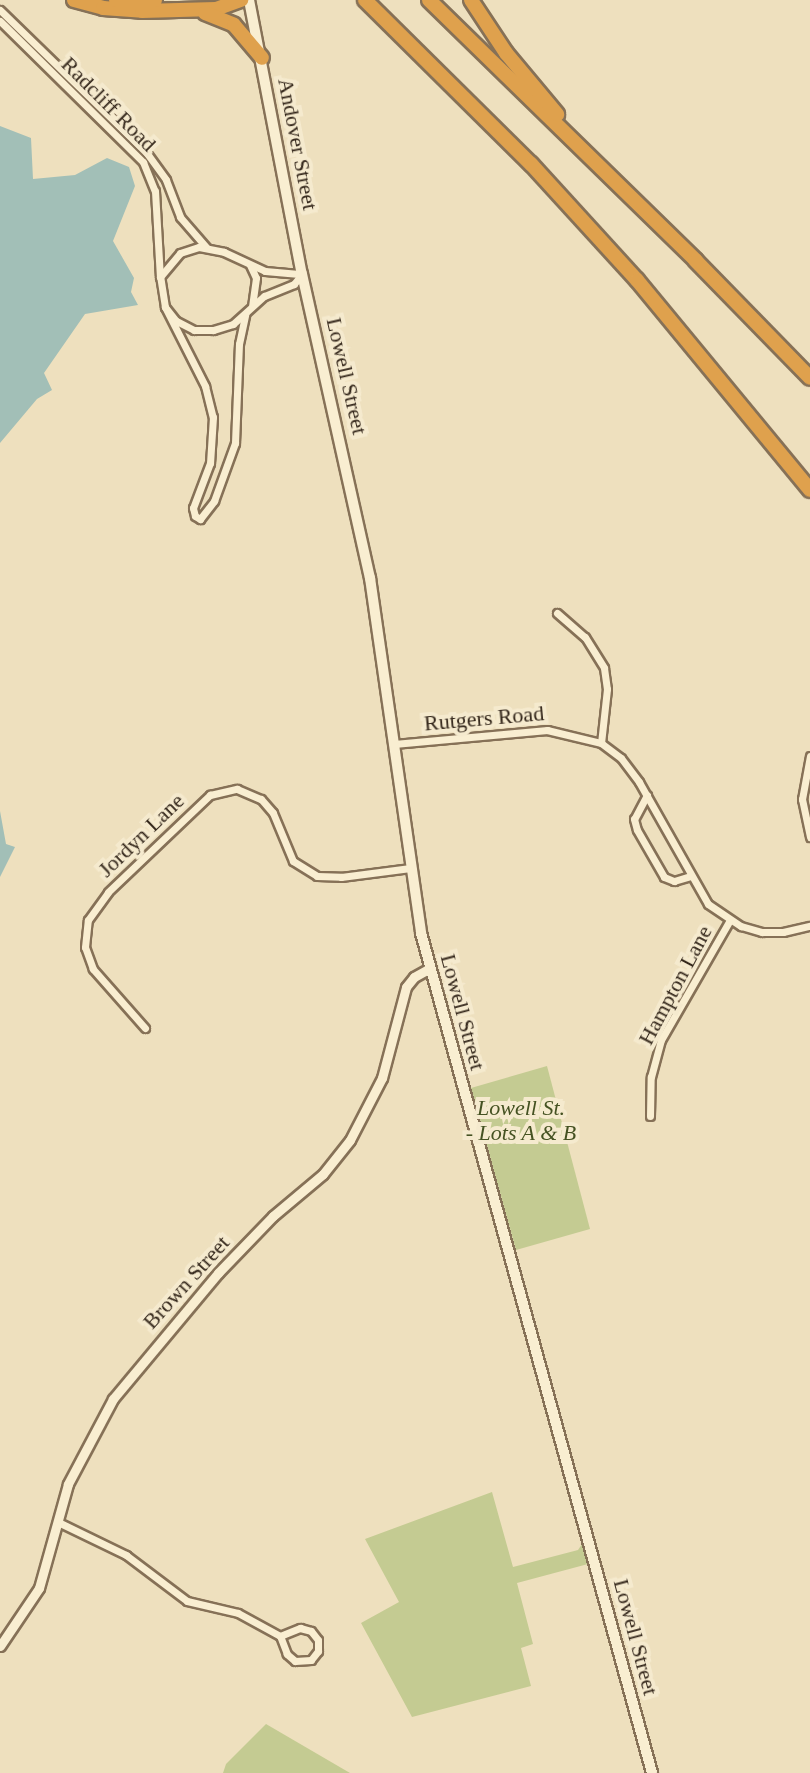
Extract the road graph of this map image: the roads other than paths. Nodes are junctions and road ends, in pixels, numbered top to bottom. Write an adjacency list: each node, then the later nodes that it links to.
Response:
1 (74, 0): 10 (highway)
2 (116, 0): 3 (highway)
3 (155, 0)
4 (241, 0): 10 (highway)
5 (249, 0): 13 (main road, Andover Street)
6 (365, 0): 23 (highway)
7 (429, 0): 14 (highway)
8 (471, 0): 14 (highway)
9 (0, 10): 12 (street, Radcliff Road)
10 (197, 11): 13 (highway)
11 (0, 21): 12 (street, Radcliff Road)
12 (14, 29): 15 (street, Radcliff Road); 18 (street, Radcliff Road)
13 (262, 58): 17 (main road, Andover Street)
14 (608, 176): 22 (highway)
15 (206, 247): 16 (street); 18 (street)
16 (250, 265): 17 (street); 21 (street)
17 (302, 274): 19 (main road, Andover Street); 21 (street)
18 (160, 277): 20 (street)
19 (307, 295): 26 (main road, Lowell Street)
20 (165, 307): 21 (street); 21 (street)
21 (248, 312)
22 (810, 378)
23 (810, 490)
24 (557, 613): 25 (street)
25 (601, 743): 26 (street, Rutgers Road); 28 (street)
26 (394, 744): 30 (main road, Lowell Street)
27 (810, 756): 29 (street)
28 (647, 795): 31 (street); 31 (street)
29 (810, 837)
30 (410, 868): 34 (main road, Lowell Street); 35 (street, Jordyn Lane)
31 (690, 876): 32 (street)
32 (730, 920): 33 (street); 36 (street, Hampton Lane)
33 (810, 926)
34 (430, 968): 37 (street, Brown Street); 40 (main road, Lowell Street)
35 (145, 1028)
36 (650, 1116)
37 (58, 1522): 38 (street); 39 (street, Brown Street)
38 (280, 1636): 38 (street)
39 (0, 1646)
40 (652, 1773)

